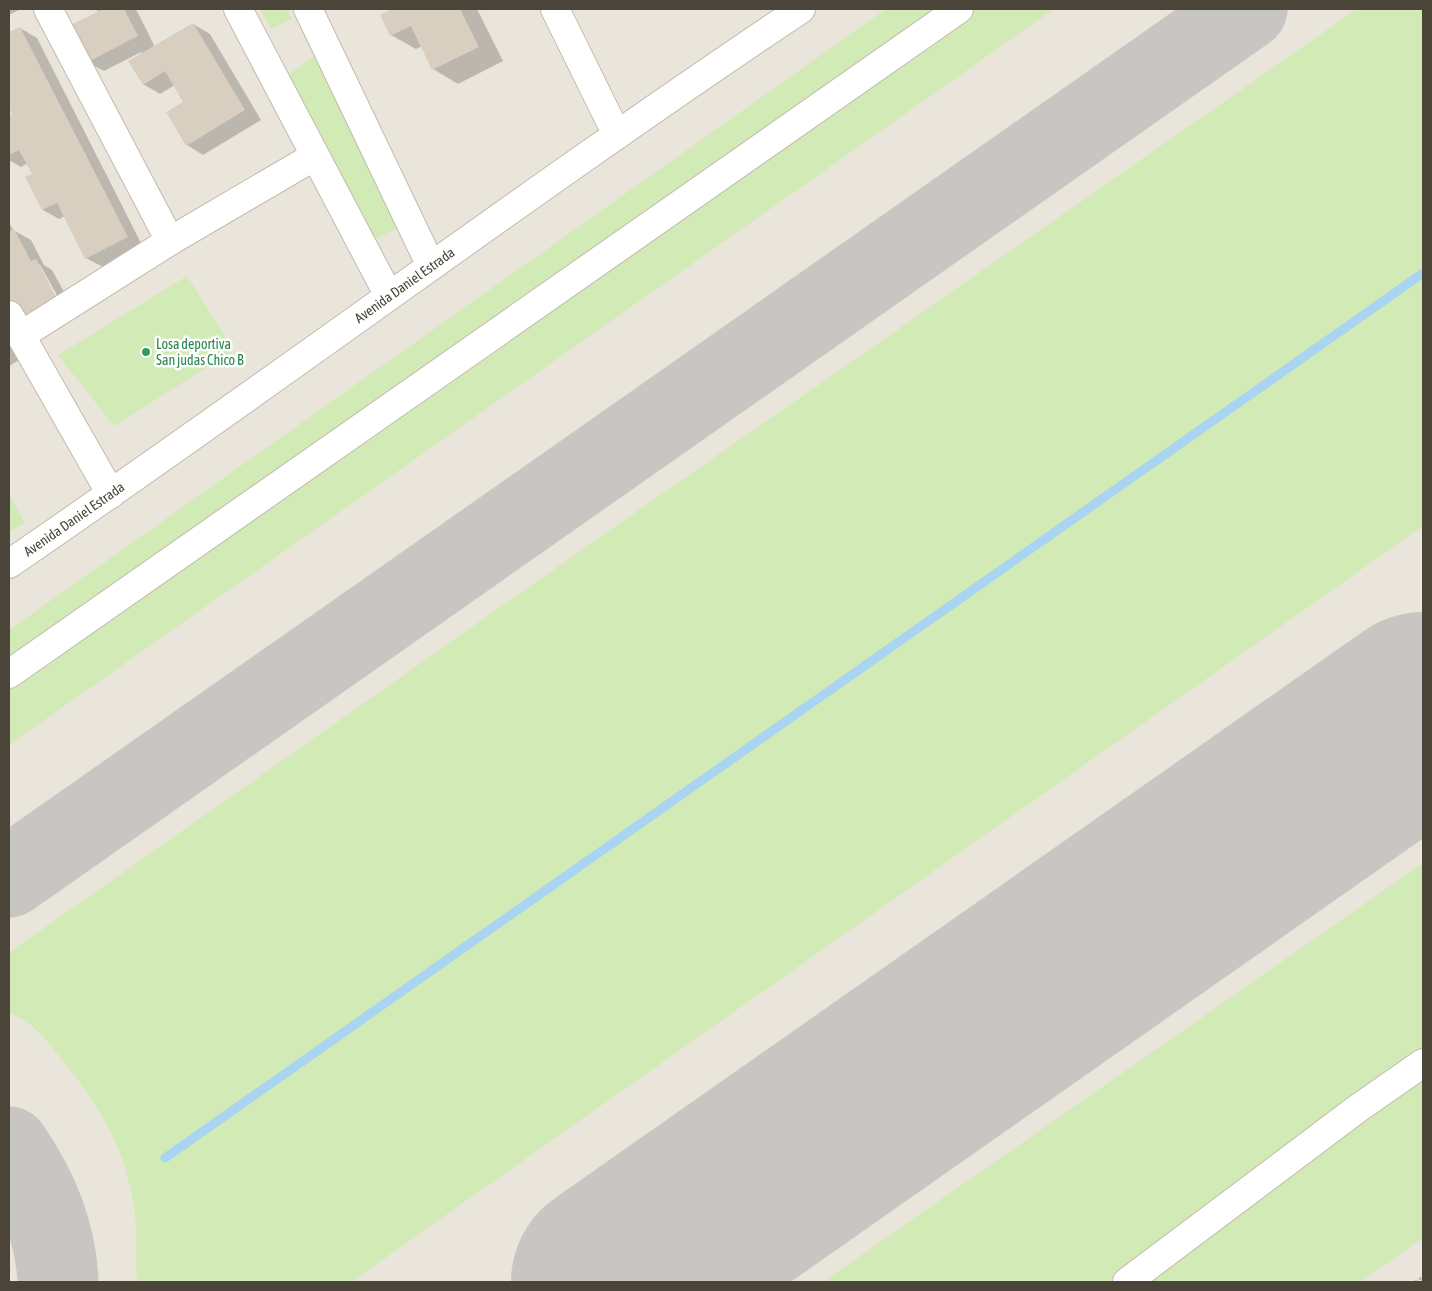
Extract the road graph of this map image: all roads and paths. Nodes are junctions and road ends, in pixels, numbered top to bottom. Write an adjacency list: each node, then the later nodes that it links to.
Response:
1 (48, 9): 9 (street)
2 (238, 9): 8 (street)
3 (308, 9): 10 (street)
4 (555, 9): 7 (street)
5 (959, 9): 15 (street)
6 (790, 12): 7 (street, Avenida Daniel Estrada)
7 (617, 136): 10 (street, Avenida Daniel Estrada)
8 (315, 156): 9 (street); 11 (street)
9 (170, 241): 12 (street)
10 (431, 266): 11 (street, Avenida Daniel Estrada)
11 (389, 296): 13 (street, Avenida Daniel Estrada)
12 (15, 325): 13 (street)
13 (111, 494): 14 (street, Avenida Daniel Estrada)
14 (9, 564)
15 (9, 674)
16 (1423, 1063): 18 (street)
17 (1423, 1277): 19 (path)
18 (1127, 1282)
19 (1415, 1282)

